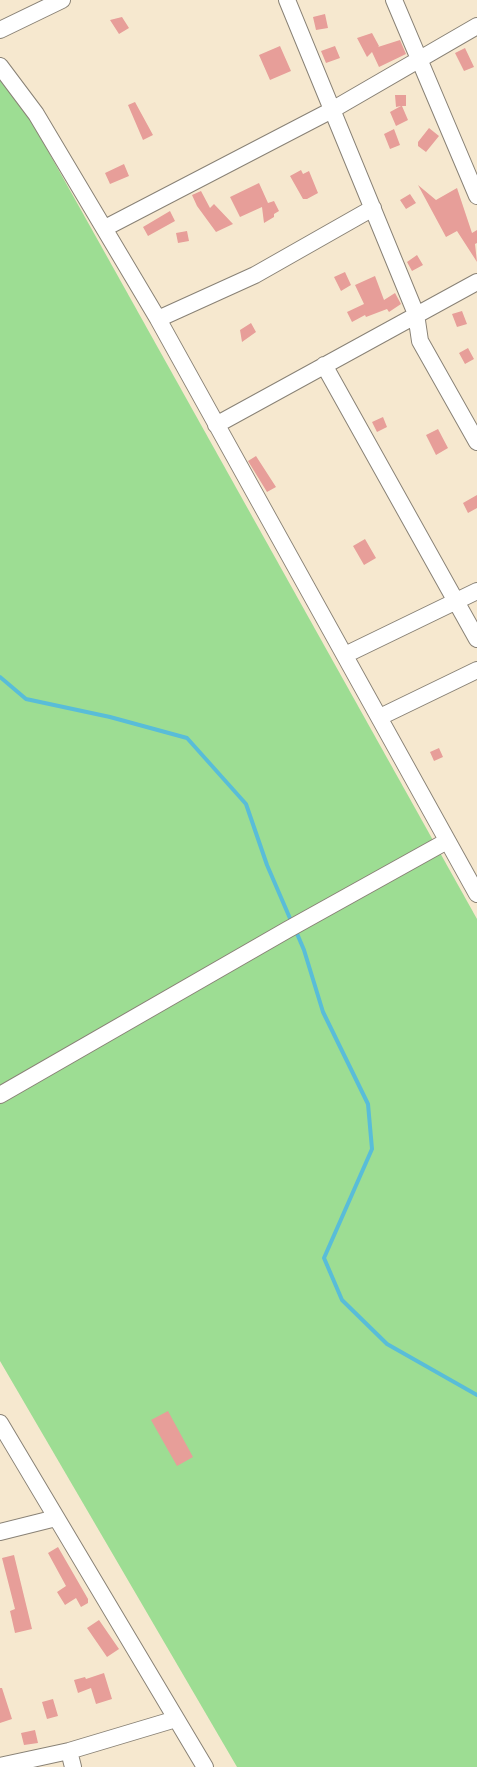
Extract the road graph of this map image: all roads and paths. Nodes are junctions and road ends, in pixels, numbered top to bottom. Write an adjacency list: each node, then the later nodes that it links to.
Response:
1 (62, 0): 5 (street)
2 (287, 0): 8 (street)
3 (394, 0): 6 (street)
4 (477, 26): 6 (street)
5 (0, 30)
6 (419, 59): 8 (street); 9 (street)
7 (0, 66): 11 (street)
8 (332, 110): 10 (street); 11 (street)
9 (477, 196)
10 (373, 208): 13 (street); 14 (street)
11 (105, 228): 14 (street)
12 (477, 282): 13 (street)
13 (416, 314): 15 (street); 17 (street)
14 (158, 319): 16 (street)
15 (324, 365): 16 (street); 19 (street)
16 (216, 425): 21 (street)
17 (477, 442)
18 (477, 591): 19 (street)
19 (455, 601): 20 (street); 21 (street)
20 (477, 639)
21 (345, 655): 23 (street)
22 (477, 670): 23 (street)
23 (380, 717): 24 (street)
24 (447, 842): 25 (street); 26 (street)
25 (477, 894)
26 (0, 1094)
27 (0, 1423): 28 (street)
28 (56, 1518): 29 (street); 30 (street)
29 (0, 1532)
30 (176, 1719): 31 (street); 34 (street)
31 (69, 1751): 32 (street); 33 (street)
32 (0, 1766)
33 (73, 1767)
34 (205, 1767)

